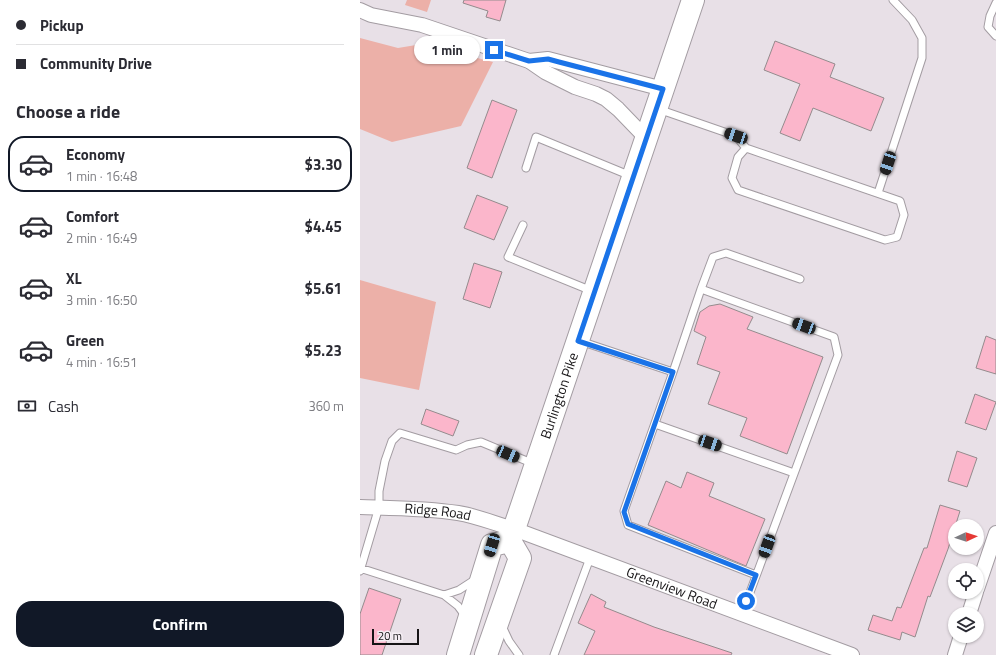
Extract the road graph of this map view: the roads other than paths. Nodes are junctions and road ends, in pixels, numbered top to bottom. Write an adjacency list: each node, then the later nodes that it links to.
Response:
1 (693, 0): 7 (main road, Burlington Pike)
2 (893, 0): 12 (lane)
3 (996, 3): 5 (lane)
4 (360, 10): 6 (street)
5 (996, 36)
6 (529, 61): 7 (street); 8 (street)
7 (660, 99): 8 (main road, Burlington Pike); 9 (lane)
8 (646, 138): 11 (main road, Burlington Pike)
9 (746, 148): 12 (lane); 12 (lane)
10 (526, 168): 11 (lane)
11 (633, 177): 16 (main road, Burlington Pike)
12 (878, 193)
13 (524, 225): 16 (lane)
14 (800, 279): 15 (lane)
15 (702, 289): 18 (lane); 21 (lane)
16 (594, 292): 17 (main road, Burlington Pike)
17 (578, 341): 18 (lane); 20 (main road, Burlington Pike)
18 (673, 372): 19 (lane)
19 (655, 424): 21 (lane); 30 (lane)
20 (536, 465): 23 (lane); 25 (main road, Burlington Pike)
21 (794, 473): 30 (lane)
22 (360, 507): 23 (street, Ridge Road)
23 (379, 508): 25 (street, Ridge Road); 27 (lane)
24 (996, 533): 28 (street)
25 (512, 535): 26 (street, Greenview Road); 29 (main road); 33 (main road)
26 (590, 558): 32 (street, Greenview Road); 39 (lane)
27 (360, 569): 31 (lane)
28 (984, 570)
29 (483, 574): 31 (lane); 34 (main road)
30 (756, 575): 32 (lane)
31 (444, 595): 34 (lane)
32 (742, 614): 40 (street, Greenview Road)
33 (499, 619): 37 (main road); 38 (lane)
34 (469, 620): 36 (main road)
35 (959, 643): 41 (street)
36 (458, 655)
37 (486, 655)
38 (519, 655)
39 (554, 655)
40 (852, 655)
41 (955, 655)

